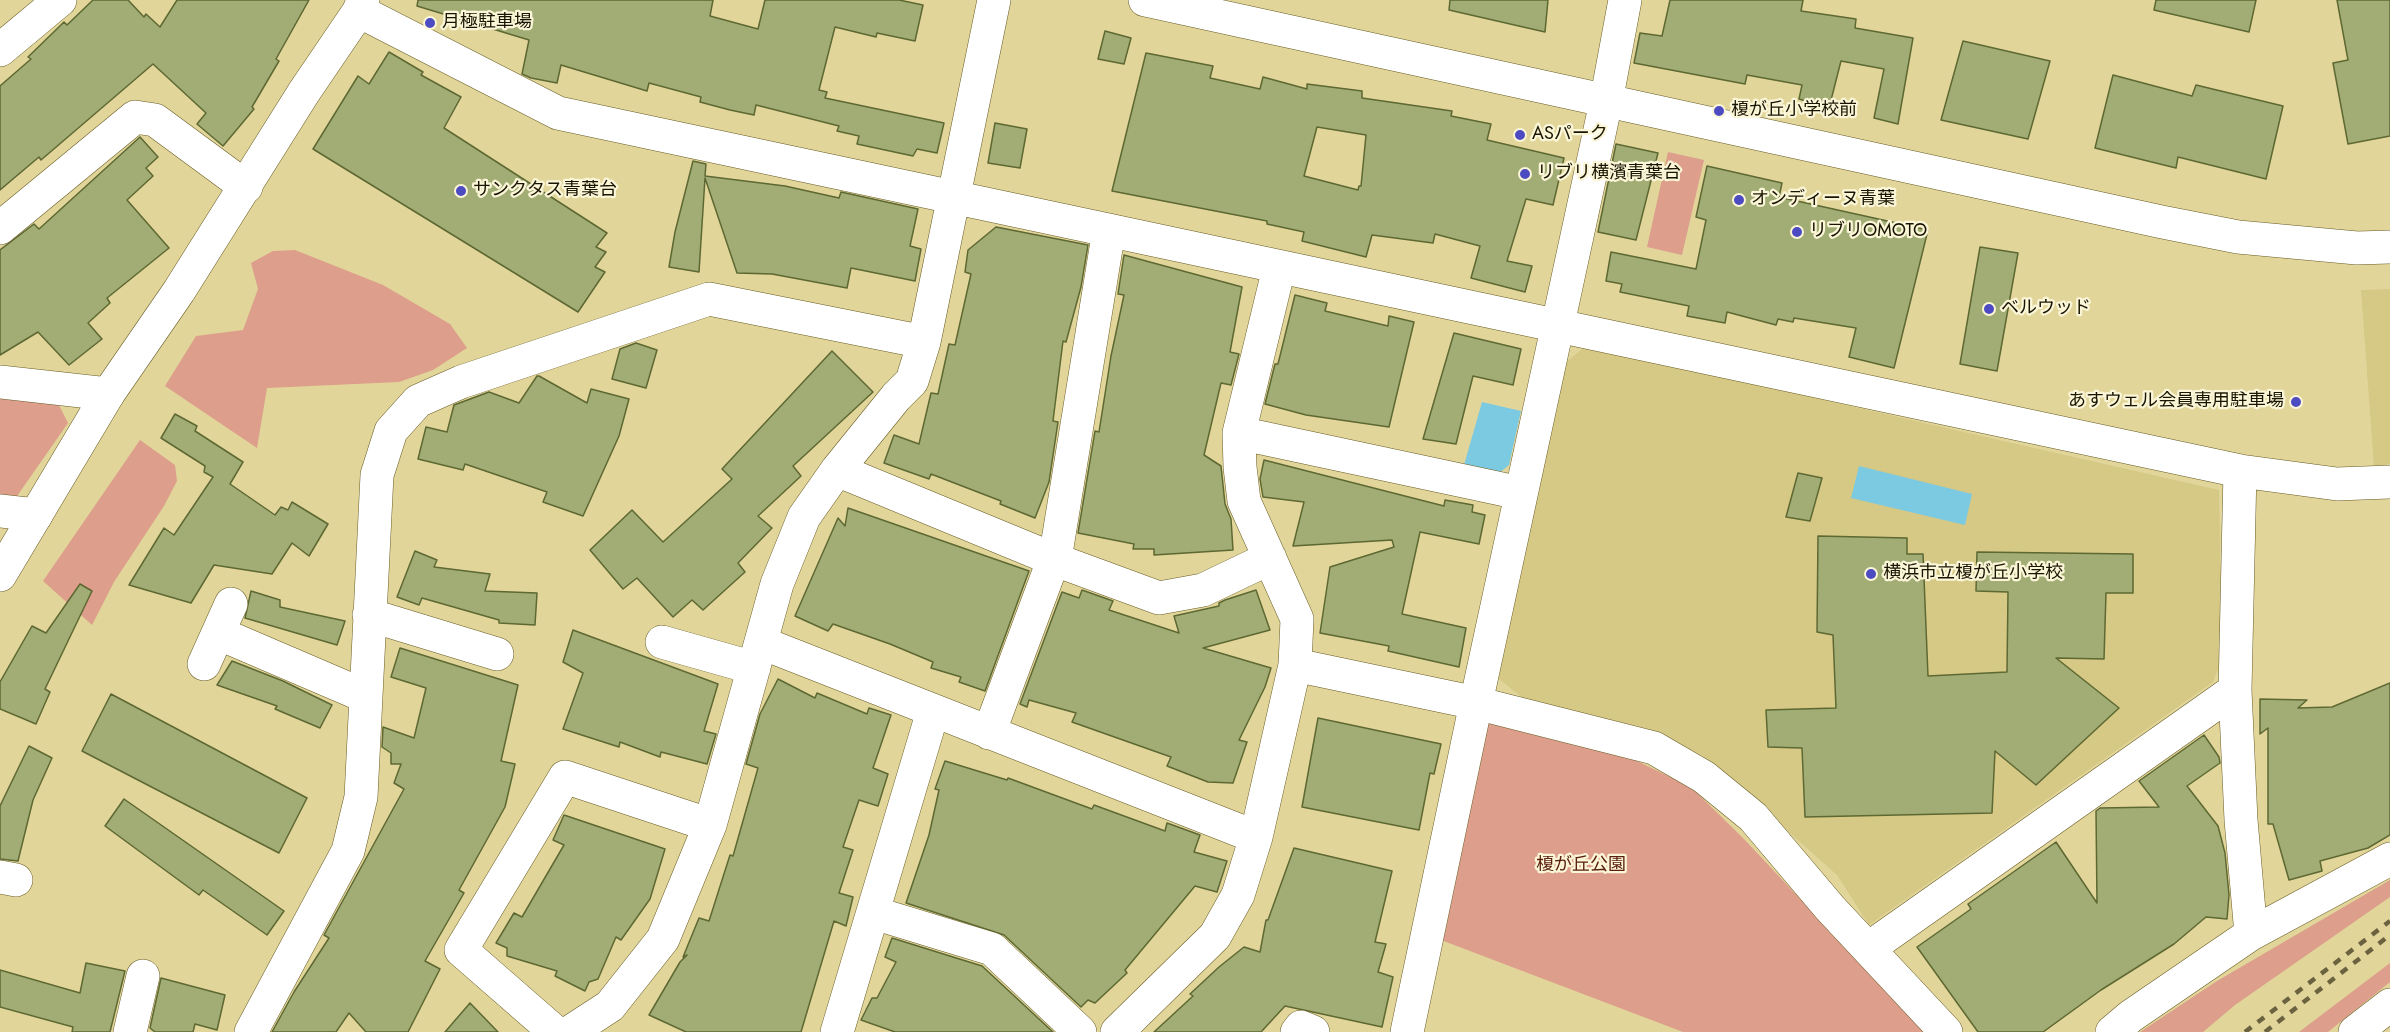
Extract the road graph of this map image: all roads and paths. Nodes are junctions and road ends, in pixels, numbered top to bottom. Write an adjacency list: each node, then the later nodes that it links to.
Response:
1 (60, 0): 6 (street)
2 (994, 0): 9 (street)
3 (1145, 0): 7 (street)
4 (1625, 0): 7 (street)
5 (361, 6): 8 (street); 9 (street)
6 (0, 50)
7 (1606, 102): 12 (street); 14 (street)
8 (246, 187): 10 (street); 17 (street)
9 (955, 199): 11 (street); 15 (street)
10 (0, 228)
11 (1109, 230): 13 (street); 26 (street)
12 (2390, 247)
13 (1279, 268): 14 (street); 18 (street)
14 (1557, 326): 20 (street); 22 (street)
15 (924, 342): 19 (street); 29 (street)
16 (0, 381): 17 (street)
17 (108, 394): 24 (street)
18 (1239, 433): 22 (street); 25 (street)
19 (837, 470): 26 (street); 33 (street)
20 (2240, 471): 21 (street); 36 (street)
21 (2390, 482)
22 (1520, 493): 38 (street)
23 (0, 511): 24 (street)
24 (36, 514): 27 (street)
25 (1270, 558): 26 (street); 35 (street)
26 (1053, 559): 40 (street)
27 (0, 575)
28 (231, 604): 30 (street)
29 (369, 615): 32 (street); 37 (street)
30 (218, 633): 34 (street); 37 (street)
31 (662, 642): 33 (street)
32 (497, 654)
33 (758, 655): 39 (street); 41 (street)
34 (204, 664)
35 (1295, 664): 38 (street); 42 (street)
36 (2235, 690): 45 (street); 46 (street)
37 (365, 696): 50 (street)
38 (1476, 703): 46 (street); 58 (street)
39 (933, 711): 40 (street); 44 (street)
40 (989, 733): 42 (street)
41 (710, 825): 51 (street); 52 (street)
42 (1256, 837): 55 (street)
43 (2390, 859): 45 (street)
44 (874, 913): 53 (street); 54 (street)
45 (2251, 934): 60 (street)
46 (1869, 948): 59 (street)
47 (143, 976): 49 (street)
48 (2390, 1005): 61 (street)
49 (130, 1032)
50 (251, 1032)
51 (555, 1032)
52 (570, 1032)
53 (837, 1032)
54 (1080, 1032)
55 (1117, 1032)
56 (1297, 1032): 57 (street)
57 (1313, 1032)
58 (1407, 1032)
59 (1946, 1032)
60 (2112, 1032)
61 (2355, 1032)

